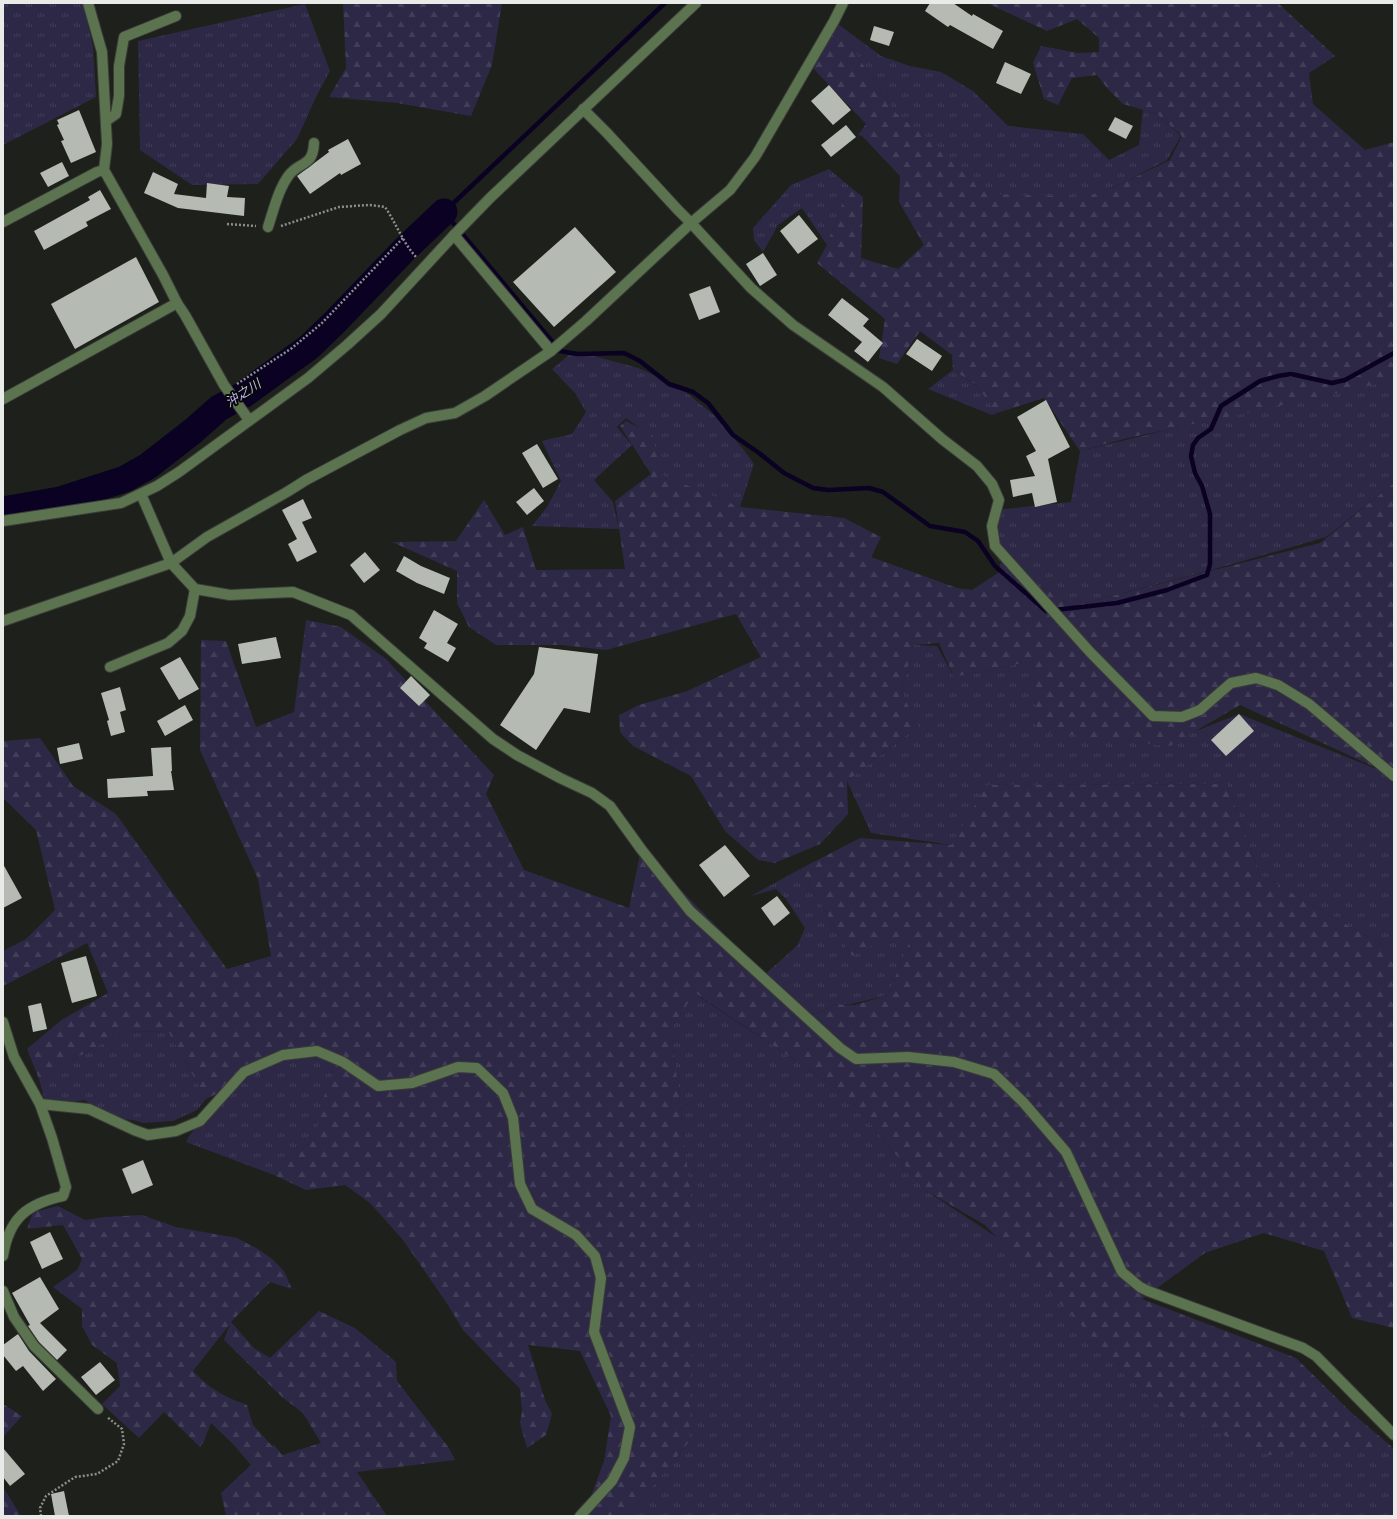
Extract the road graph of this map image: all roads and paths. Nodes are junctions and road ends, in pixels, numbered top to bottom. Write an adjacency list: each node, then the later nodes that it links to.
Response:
1 (88, 3): 6 (street)
2 (696, 3): 5 (street)
3 (843, 3): 10 (street)
4 (176, 16): 6 (street)
5 (583, 109): 10 (street); 13 (street)
6 (106, 121): 8 (street)
7 (314, 143): 12 (street)
8 (104, 170): 9 (street); 16 (street)
9 (3, 222)
10 (691, 223): 17 (street); 27 (street)
11 (228, 224): 12 (path)
12 (268, 227): 14 (path)
13 (454, 235): 15 (street); 17 (street)
14 (403, 238): 15 (path); 18 (path)
15 (425, 266): 20 (street)
16 (177, 303): 18 (street); 19 (street)
17 (551, 351): 23 (street)
18 (228, 390): 20 (street)
19 (3, 398)
20 (249, 420): 21 (street)
21 (141, 494): 22 (street); 23 (street)
22 (3, 521)
23 (171, 563): 24 (street); 25 (street)
24 (195, 589): 26 (street); 33 (street)
25 (3, 622)
26 (110, 666)
27 (1394, 776)
28 (3, 1022): 29 (street)
29 (40, 1104): 30 (street); 35 (street)
30 (3, 1256)
31 (3, 1291): 32 (street)
32 (98, 1408): 34 (path)
33 (1394, 1435)
34 (41, 1516)
35 (580, 1516)

